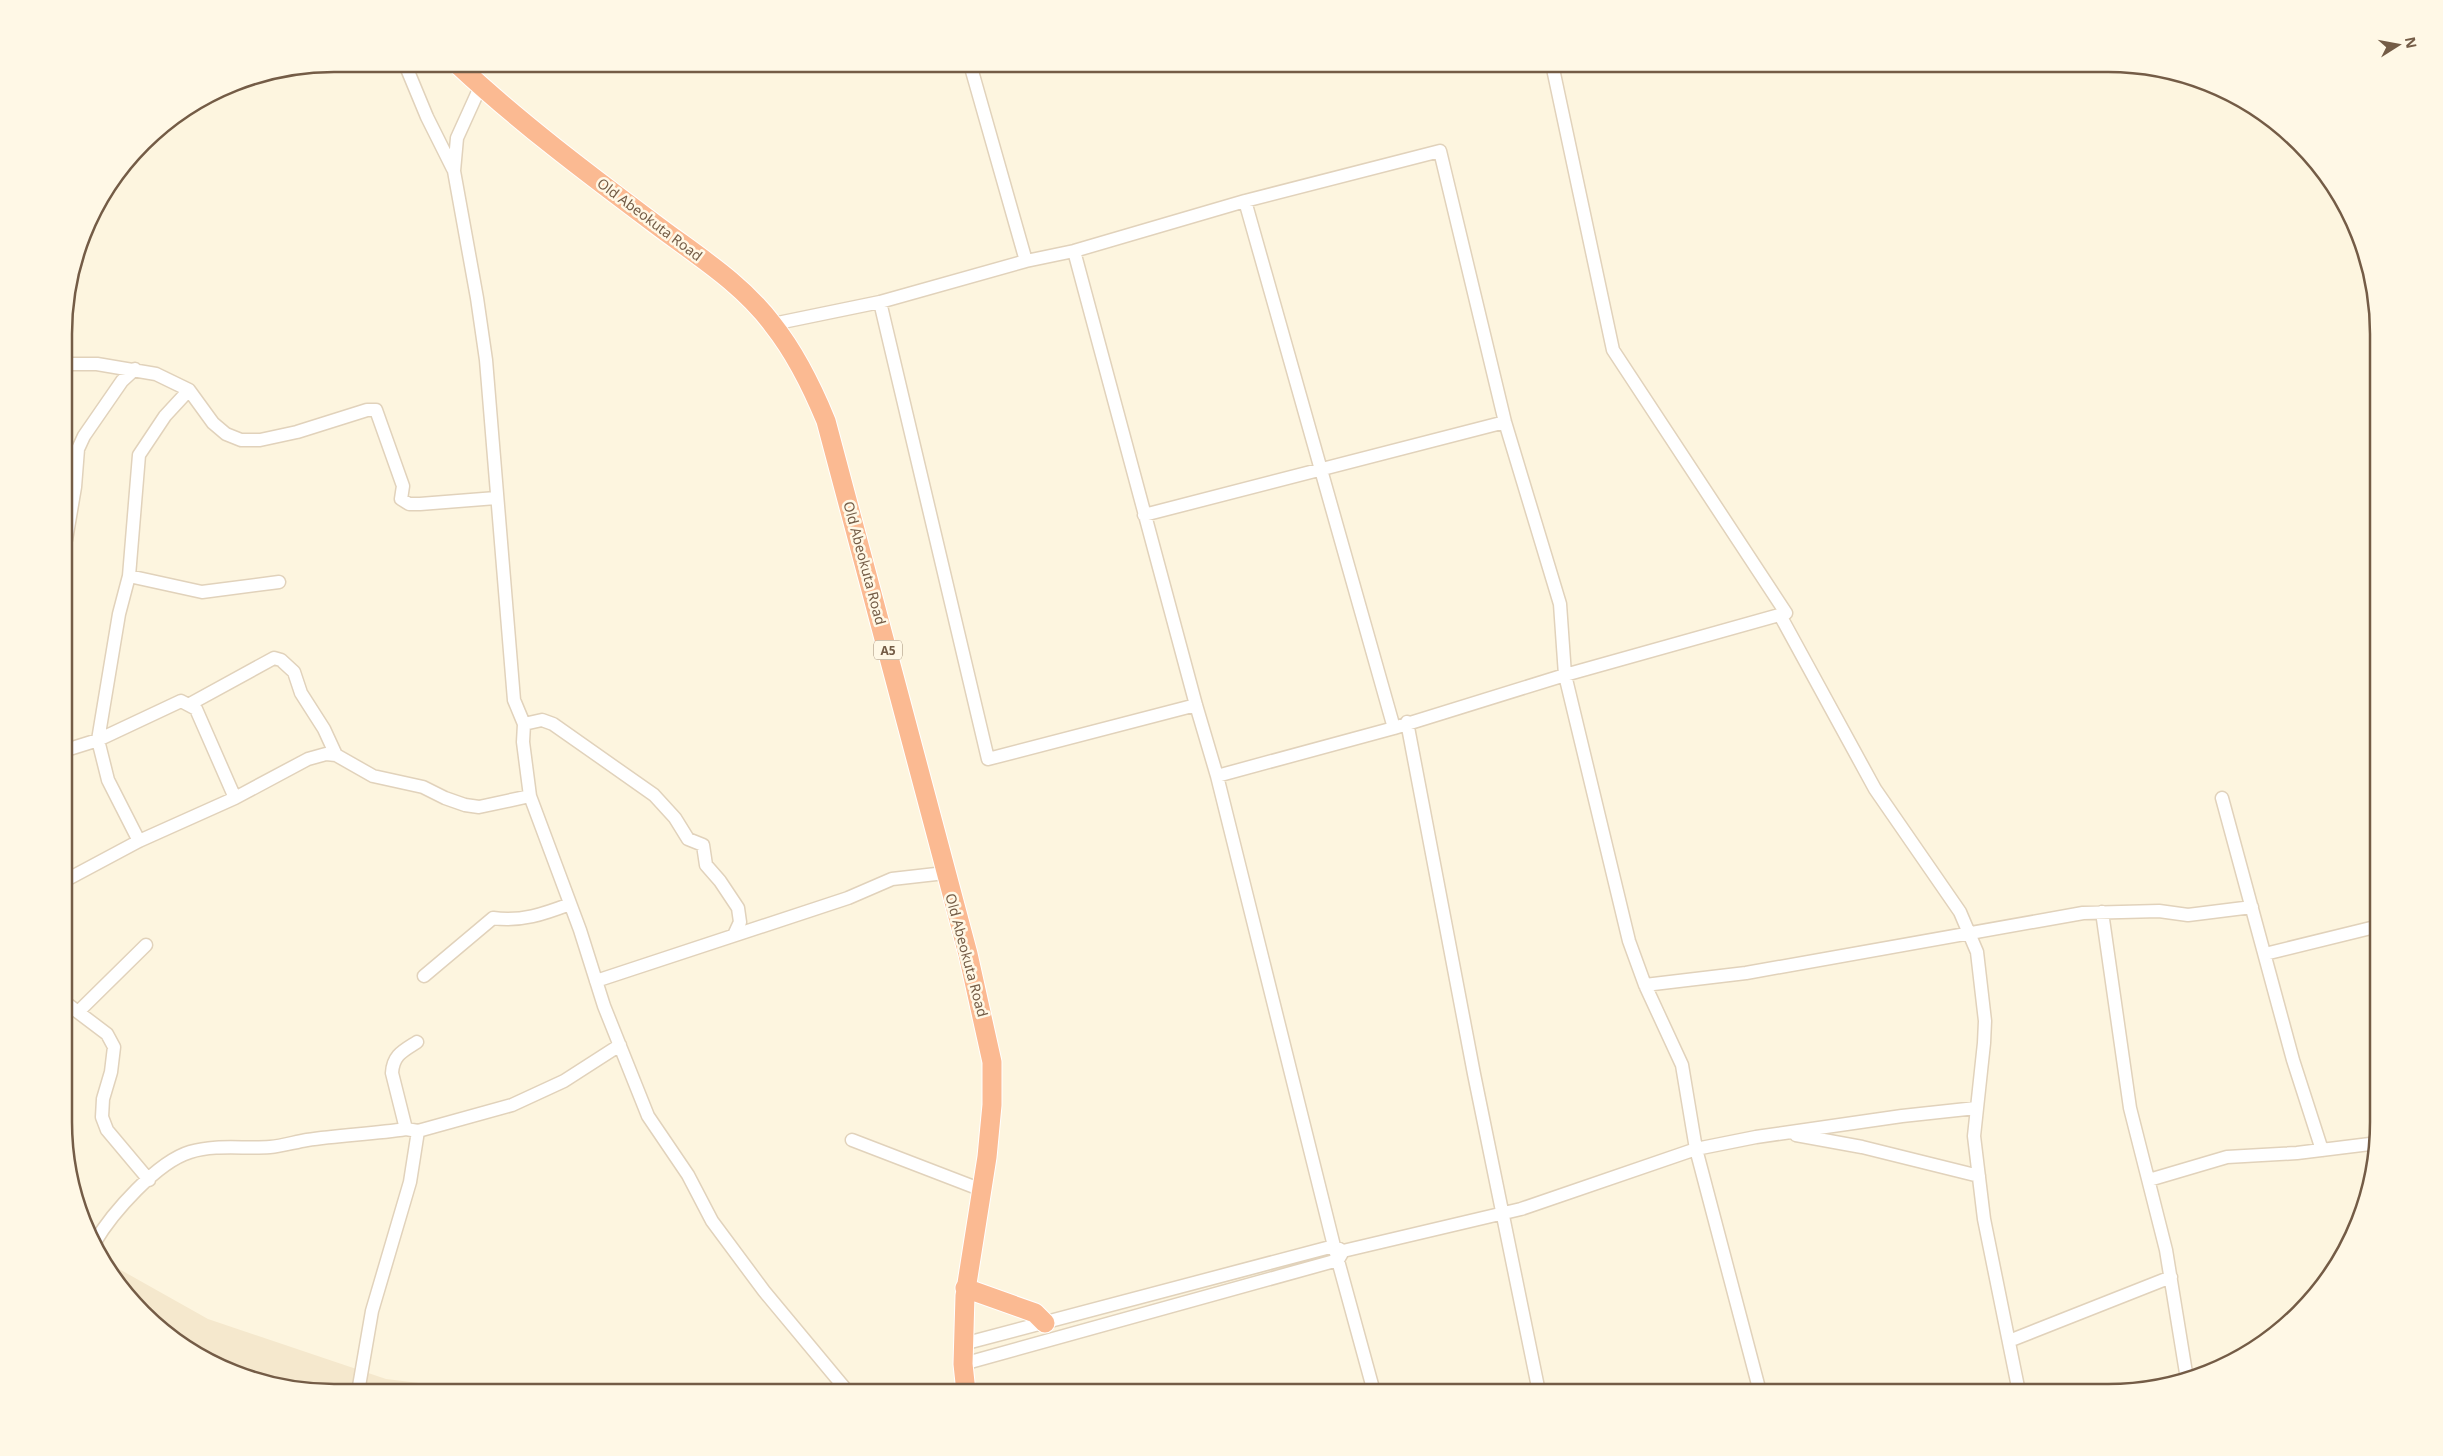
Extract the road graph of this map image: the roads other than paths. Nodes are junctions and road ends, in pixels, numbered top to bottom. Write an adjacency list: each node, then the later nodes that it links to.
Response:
1 (408, 72): 6 (street)
2 (466, 72): 5 (highway, Old Abeokuta Road / A5)
3 (972, 72): 9 (street)
4 (1554, 72): 22 (street)
5 (480, 85): 6 (street); 11 (highway, Old Abeokuta Road / A5)
6 (454, 171): 17 (street)
7 (1244, 201): 8 (street); 15 (street); 16 (street)
8 (1074, 251): 9 (street); 19 (street)
9 (1026, 261): 10 (street)
10 (880, 302): 11 (street); 25 (street)
11 (773, 324): 37 (highway, Old Abeokuta Road / A5)
12 (73, 364): 13 (street)
13 (135, 369): 14 (street); 18 (street)
14 (189, 390): 17 (street); 20 (street)
15 (1506, 422): 16 (street); 23 (street)
16 (1321, 468): 19 (street); 28 (street)
17 (496, 498): 27 (street)
18 (73, 499)
19 (1144, 515): 25 (street)
20 (129, 576): 21 (street); 29 (street)
21 (279, 582)
22 (1786, 613): 23 (street); 43 (street)
23 (1565, 675): 26 (street); 49 (street)
24 (190, 704): 29 (street); 31 (street); 34 (street)
25 (1196, 705): 32 (street)
26 (1406, 722): 28 (street); 65 (street)
27 (524, 724): 33 (street); 44 (street)
28 (1394, 728): 32 (street)
29 (98, 740): 30 (street); 36 (street)
30 (73, 748)
31 (336, 755): 33 (street); 34 (street)
32 (1217, 776): 67 (street)
33 (530, 796): 39 (street)
34 (235, 798): 36 (street)
35 (2222, 798): 40 (street)
36 (139, 841): 38 (street)
37 (945, 873): 44 (street); 64 (highway, Old Abeokuta Road / A5)
38 (73, 876)
39 (570, 904): 47 (street); 48 (street)
40 (2252, 907): 41 (street); 46 (street)
41 (2102, 912): 43 (street); 63 (street)
42 (2370, 928): 46 (street)
43 (1970, 931): 49 (street); 54 (street)
44 (734, 935): 48 (street)
45 (146, 946): 51 (street)
46 (2264, 954): 60 (street)
47 (424, 976)
48 (596, 981): 53 (street)
49 (1644, 985): 59 (street)
50 (73, 1008): 51 (street)
51 (78, 1012): 62 (street)
52 (417, 1042): 55 (street)
53 (620, 1045): 55 (street); 77 (street)
54 (1976, 1108): 56 (street); 61 (street)
55 (412, 1130): 62 (street); 76 (street)
56 (1784, 1133): 59 (street); 61 (street)
57 (852, 1140): 64 (street)
58 (2369, 1143): 60 (street)
59 (1696, 1150): 65 (street); 81 (street)
60 (2322, 1150): 63 (street)
61 (1979, 1176): 71 (street)
62 (149, 1180): 66 (street)
63 (2149, 1180): 68 (street)
64 (982, 1190): 69 (highway, Old Abeokuta Road / A5)
65 (1503, 1214): 67 (street); 80 (street)
66 (99, 1236)
67 (1338, 1252): 70 (street); 72 (street); 79 (street)
68 (2171, 1277): 71 (street); 75 (street)
69 (965, 1288): 70 (highway); 73 (highway, Old Abeokuta Road / A5)
70 (1045, 1323): 72 (street); 73 (street)
71 (2009, 1341): 82 (street)
72 (1047, 1342): 74 (street)
73 (963, 1344): 74 (highway, Old Abeokuta Road / A5)
74 (963, 1364): 78 (highway, Old Abeokuta Road / A5)
75 (2186, 1372)
76 (359, 1384)
77 (841, 1384)
78 (965, 1384)
79 (1372, 1384)
80 (1537, 1384)
81 (1758, 1384)
82 (2017, 1384)

